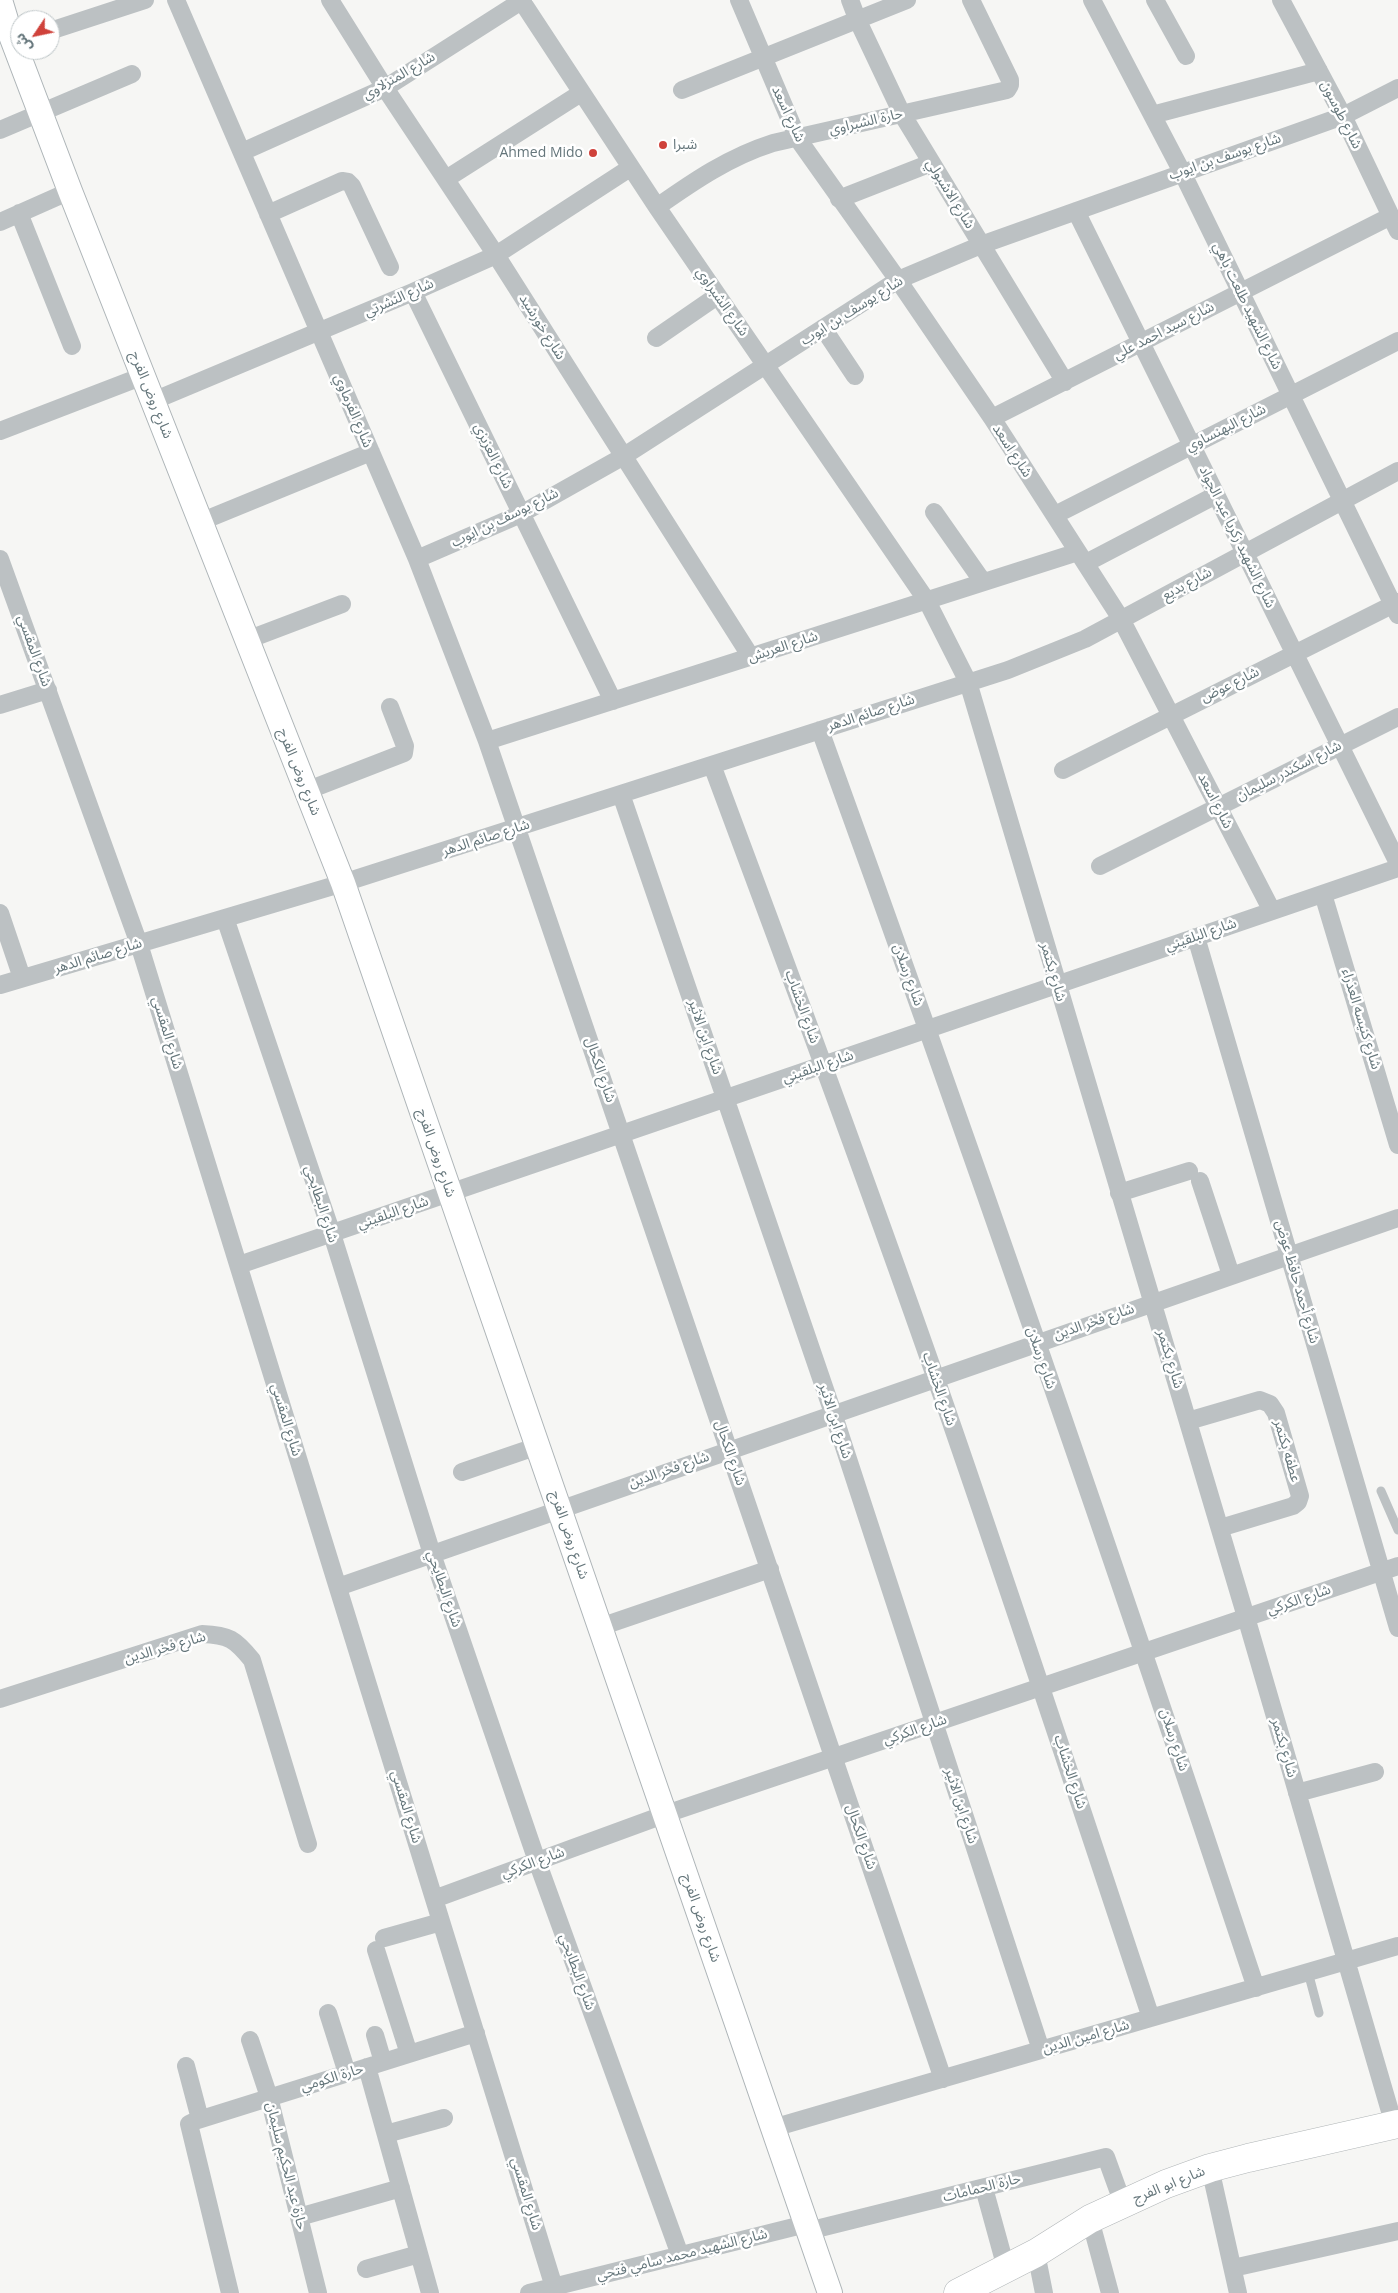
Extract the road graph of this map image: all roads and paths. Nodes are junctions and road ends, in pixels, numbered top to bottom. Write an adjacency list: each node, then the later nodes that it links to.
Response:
1 (0, 0): 15 (street, شارع روض الفرج)
2 (144, 0): 14 (street)
3 (176, 0): 30 (street, شارع الفرماوي)
4 (330, 0): 20 (street, شارع خورشيد)
5 (522, 0): 20 (street, شارع المنزلاوي); 23 (street, شارع الشبراوي)
6 (739, 0): 17 (street, شارع اسعد)
7 (850, 0): 13 (street, شارع الاشبولي)
8 (907, 0): 13 (street)
9 (971, 0): 25 (street, حارة الشبراوي)
10 (1092, 0): 26 (street, شارع الشهيد طلعت باهي)
11 (1155, 0): 16 (street)
12 (1281, 0): 18 (street, شارع طوسون)
13 (858, 21): 17 (street); 25 (street, شارع الاشبولي)
14 (60, 28)
15 (9, 31): 24 (street, شارع روض الفرج)
16 (1186, 56)
17 (762, 57): 22 (street); 29 (street, شارع اسعد)
18 (1319, 71): 26 (street); 27 (street, شارع طوسون)
19 (132, 74): 24 (street)
20 (385, 88): 30 (street, شارع المنزلاوي); 34 (street, شارع خورشيد)
21 (1398, 88): 27 (street, شارع يوسف بن ايوب)
22 (682, 90)
23 (581, 93): 32 (street, شارع الشبراوي); 34 (street)
24 (41, 113): 28 (street); 35 (street, شارع روض الفرج)
25 (902, 114): 29 (street, حارة الشبراوي); 31 (street, شارع الاشبولي)
26 (1152, 115): 33 (street, شارع الشهيد طلعت باهي)
27 (1342, 116): 33 (street, شارع يوسف بن ايوب); 42 (street, شارع طوسون)
28 (0, 130)
29 (798, 139): 36 (street, شارع اسعد); 37 (street, حارة الشبراوي)
30 (242, 152): 40 (street, شارع الفرماوي)
31 (931, 163): 36 (street); 43 (street, شارع الاشبولي)
32 (630, 168): 37 (street, شارع الشبراوي); 44 (street, شارع النشرتي)
33 (1182, 172): 38 (street, شارع يوسف بن ايوب); 48 (street, شارع الشهيد طلعت باهي)
34 (446, 179): 44 (street, شارع خورشيد)
35 (70, 191): 39 (street); 57 (street, شارع روض الفرج)
36 (839, 199): 46 (street, شارع اسعد)
37 (657, 207): 49 (street, شارع الشبراوي)
38 (1076, 211): 43 (street, شارع يوسف بن ايوب); 54 (street, شارع الشهيد زكريا عبد الجواد)
39 (19, 213): 41 (street); 55 (street)
40 (268, 214): 45 (street); 51 (street, شارع الفرماوي)
41 (0, 222)
42 (1394, 223): 48 (street, شارع سيد احمد علي)
43 (981, 244): 46 (street, شارع يوسف بن ايوب); 59 (street, شارع الاشبولي)
44 (496, 254): 47 (street, شارع النشرتي); 66 (street, شارع خورشيد)
45 (390, 267)
46 (898, 280): 50 (street, شارع يوسف بن ايوب); 62 (street, شارع اسعد)
47 (413, 292): 51 (street, شارع النشرتي); 71 (street, شارع العزيزي)
48 (1240, 292): 54 (street, شارع سيد احمد علي); 60 (street, شارع الشهيد طلعت باهي)
49 (718, 296): 52 (street); 56 (street, شارع الشبراوي)
50 (823, 328): 56 (street, شارع يوسف بن ايوب); 58 (street)
51 (319, 332): 61 (street, شارع النشرتي); 65 (street, شارع الفرماوي)
52 (656, 338)
53 (1398, 341): 60 (street, شارع البهنساوي)
54 (1141, 343): 59 (street, شارع سيد احمد علي); 64 (street, شارع الشهيد زكريا عبد الجواد)
55 (72, 346)
56 (767, 366): 66 (street, شارع يوسف بن ايوب); 79 (street, شارع الشبراوي)
57 (143, 376): 61 (street, شارع روض الفرج); 63 (street)
58 (855, 376)
59 (1064, 382): 62 (street, شارع سيد احمد علي)
60 (1290, 395): 64 (street, شارع البهنساوي); 69 (street, شارع الشهيد طلعت باهي)
61 (153, 401): 73 (street, شارع روض الفرج)
62 (992, 418): 72 (street, شارع اسعد)
63 (0, 431)
64 (1192, 446): 68 (street, شارع الشهيد زكريا عبد الجواد); 72 (street, شارع البهنساوي)
65 (371, 452): 73 (street); 77 (street, شارع الفرماوي)
66 (624, 456): 71 (street, شارع يوسف بن ايوب); 85 (street, شارع خورشيد)
67 (1398, 471): 69 (street, شارع بديع)
68 (1216, 496): 74 (street, شارع الشهيد زكريا عبد الجواد); 75 (street, شارع العريش)
69 (1343, 502): 74 (street, شارع بديع); 81 (street, شارع الشهيد طلعت باهي)
70 (934, 512): 78 (street)
71 (521, 514): 77 (street, شارع يوسف بن ايوب); 88 (street, شارع العزيزي)
72 (1055, 515): 75 (street, شارع اسعد)
73 (200, 522): 83 (street, شارع روض الفرج)
74 (1245, 553): 82 (street, شارع بديع); 84 (street, شارع الشهيد زكريا عبد الجواد)
75 (1082, 558): 78 (street, شارع العريش); 82 (street, شارع اسعد)
76 (0, 559): 87 (street, شارع المقسي)
77 (417, 559): 94 (street, شارع الفرماوي)
78 (983, 582): 79 (street, شارع العريش)
79 (927, 600): 85 (street, شارع العريش); 86 (street, شارع بكتمر)
80 (342, 604): 83 (street)
81 (1396, 607): 84 (street, شارع عوض)
82 (1121, 619): 86 (street, شارع بديع); 91 (street, شارع اسعد)
83 (247, 640): 98 (street, شارع روض الفرج)
84 (1294, 654): 91 (street, شارع عوض); 95 (street, شارع الشهيد زكريا عبد الجواد)
85 (751, 657): 88 (street, شارع العريش)
86 (968, 682): 93 (street, شارع صائم الدهر); 114 (street, شارع بكتمر)
87 (48, 690): 89 (street); 111 (street, شارع المقسي)
88 (613, 701): 94 (street, شارع العريش)
89 (0, 705)
90 (390, 707): 98 (street)
91 (1171, 715): 97 (street, شارع عوض); 100 (street, شارع اسعد)
92 (1398, 717): 95 (street, شارع اسكندر سليمان)
93 (820, 730): 96 (street, شارع صائم الدهر); 115 (street, شارع رسلان)
94 (488, 741): 101 (street, شارع الفرماوي)
95 (1340, 746): 100 (street, شارع اسكندر سليمان); 102 (street, شارع الشهيد زكريا عبد الجواد)
96 (712, 765): 99 (street, شارع صائم الدهر); 116 (street, شارع الخشاب)
97 (1063, 770)
98 (306, 791): 105 (street, شارع روض الفرج)
99 (621, 794): 101 (street, شارع صائم الدهر); 117 (street, شارع ابن الاثير)
100 (1218, 807): 103 (street, شارع اسكندر سليمان); 107 (street, شارع اسعد)
101 (517, 828): 105 (street, شارع صائم الدهر); 118 (street, شارع الكحال)
102 (1398, 863)
103 (1100, 866)
104 (1398, 868): 106 (street, شارع البلقيني)
105 (343, 883): 109 (street, شارع صائم الدهر); 121 (street, شارع روض الفرج)
106 (1323, 894): 107 (street, شارع البلقيني); 119 (street, شارع كنيسه العذراء)
107 (1272, 911): 110 (street, شارع البلقيني)
108 (0, 913): 112 (street)
109 (225, 918): 111 (street, شارع صائم الدهر); 123 (street, شارع البطايحي)
110 (1196, 937): 114 (street, شارع البلقيني); 124 (street, شارع أحمد حافظ عوض)
111 (139, 944): 112 (street, شارع صائم الدهر); 125 (street, شارع المقسي)
112 (22, 978): 113 (street, شارع صائم الدهر)
113 (0, 985)
114 (1057, 985): 115 (street, شارع البلقيني); 120 (street, شارع بكتمر)
115 (928, 1029): 116 (street, شارع البلقيني); 128 (street, شارع رسلان)
116 (824, 1065): 117 (street, شارع البلقيني); 129 (street, شارع الخشاب)
117 (726, 1098): 118 (street, شارع البلقيني); 130 (street, شارع ابن الاثير)
118 (622, 1135): 121 (street, شارع البلقيني); 133 (street, شارع الكحال)
119 (1398, 1145)
120 (1119, 1193): 126 (street); 127 (street, شارع بكتمر)
121 (450, 1194): 123 (street, شارع البلقيني); 132 (street, شارع روض الفرج)
122 (1398, 1218): 124 (street, شارع فخر الدين)
123 (332, 1234): 125 (street, شارع البلقيني); 139 (street, شارع البطايحي)
124 (1289, 1255): 126 (street, شارع فخر الدين); 141 (street, شارع أحمد حافظ عوض)
125 (239, 1265): 142 (street, شارع المقسي)
126 (1231, 1275): 127 (street, شارع فخر الدين)
127 (1152, 1302): 128 (street, شارع فخر الدين); 131 (street, شارع بكتمر)
128 (1036, 1343): 129 (street, شارع فخر الدين); 146 (street, شارع رسلان)
129 (936, 1377): 130 (street, شارع فخر الدين); 147 (street, شارع الخشاب)
130 (833, 1413): 133 (street, شارع فخر الدين); 149 (street, شارع ابن الاثير)
131 (1188, 1421): 137 (street, شارع بكتمر); 137 (street, عطفه بكتمر)
132 (538, 1446): 134 (street); 136 (street, شارع روض الفرج)
133 (729, 1449): 136 (street, شارع فخر الدين); 140 (street, شارع الكحال)
134 (462, 1472)
135 (1381, 1491): 138 (lane)
136 (560, 1509): 139 (street, شارع فخر الدين); 144 (street, شارع روض الفرج)
137 (1220, 1528): 143 (street, شارع بكتمر)
138 (1398, 1530)
139 (432, 1554): 142 (street, شارع فخر الدين); 155 (street, شارع البطايحي)
140 (770, 1569): 144 (street); 150 (street, شارع الكحال)
141 (1390, 1569): 143 (street, شارع الكركي); 145 (street, شارع أحمد حافظ عوض)
142 (338, 1587): 156 (street, شارع المقسي)
143 (1246, 1617): 146 (street, شارع الكركي); 152 (street, شارع بكتمر)
144 (600, 1627): 153 (street, شارع روض الفرج)
145 (1398, 1628)
146 (1144, 1652): 147 (street, شارع الكركي); 161 (street, شارع رسلان)
147 (1042, 1687): 149 (street, شارع الكركي); 164 (street, شارع الخشاب)
148 (0, 1699): 154 (street, شارع فخر الدين)
149 (935, 1724): 150 (street, شارع الكركي); 168 (street, شارع ابن الاثير)
150 (834, 1757): 153 (street, شارع الكركي); 173 (street, شارع الكحال)
151 (1375, 1772): 152 (street)
152 (1297, 1794): 159 (street, شارع بكتمر)
153 (666, 1814): 155 (street, شارع الكركي); 178 (street, شارع روض الفرج)
154 (308, 1844)
155 (537, 1862): 156 (street, شارع الكركي); 190 (street, شارع البطايحي)
156 (434, 1899): 157 (street, شارع المقسي)
157 (441, 1922): 165 (street, شارع المقسي); 169 (street)
158 (1398, 1946): 159 (street, شارع امين الدين)
159 (1346, 1961): 160 (street, شارع امين الدين); 177 (street, شارع بكتمر)
160 (1308, 1972): 161 (street, شارع امين الدين); 163 (lane)
161 (1256, 1988): 164 (street, شارع امين الدين)
162 (328, 2013): 172 (street)
163 (1319, 2013)
164 (1151, 2018): 168 (street, شارع امين الدين)
165 (476, 2033): 169 (street, حارة الكومي); 194 (street, شارع المقسي)
166 (376, 2035): 170 (street)
167 (250, 2040): 174 (street, حارة عبد الحكيم سليمان)
168 (1041, 2050): 173 (street, شارع امين الدين)
169 (409, 2054): 170 (street, حارة الكومي)
170 (375, 2064): 172 (street, حارة الكومي); 179 (street)
171 (186, 2066): 176 (street)
172 (346, 2073): 174 (street, حارة الكومي)
173 (943, 2079): 178 (street, شارع امين الدين)
174 (269, 2097): 176 (street, حارة الكومي); 184 (street, حارة عبد الحكيم سليمان)
175 (444, 2118): 179 (street)
176 (195, 2122): 196 (street)
177 (1396, 2125): 180 (main road, شارع ابو الفرج)
178 (773, 2128): 186 (street, شارع روض الفرج)
179 (386, 2134): 181 (street)
180 (1210, 2168): 183 (main road, شارع ابو الفرج); 192 (street)
181 (401, 2188): 184 (street); 189 (street)
182 (984, 2188): 183 (street, حارة الحمامات); 186 (street, حارة الحمامات); 191 (street)
183 (1123, 2204): 185 (main road, شارع ابو الفرج)
184 (299, 2217): 197 (street, حارة عبد الحكيم سليمان)
185 (1090, 2219): 188 (main road, شارع ابو الفرج); 203 (street)
186 (807, 2228): 190 (street, شارع الشهيد محمد سامي فتحي); 200 (street, شارع روض الفرج)
187 (1398, 2231): 192 (street)
188 (1036, 2253): 191 (main road, شارع ابو الفرج); 202 (street)
189 (419, 2254): 193 (street); 198 (street)
190 (680, 2255): 194 (street, شارع الشهيد محمد سامي فتحي)
191 (1006, 2268): 195 (main road, شارع ابو الفرج)
192 (1233, 2268): 204 (street)
193 (366, 2269)
194 (554, 2287): 199 (street, شارع الشهيد محمد سامي فتحي)
195 (984, 2287): 201 (main road, شارع ابو الفرج)
196 (230, 2293)
197 (318, 2293)
198 (430, 2293)
199 (529, 2293)
200 (830, 2293)
201 (958, 2293)
202 (1044, 2293)
203 (1110, 2293)
204 (1238, 2293)

